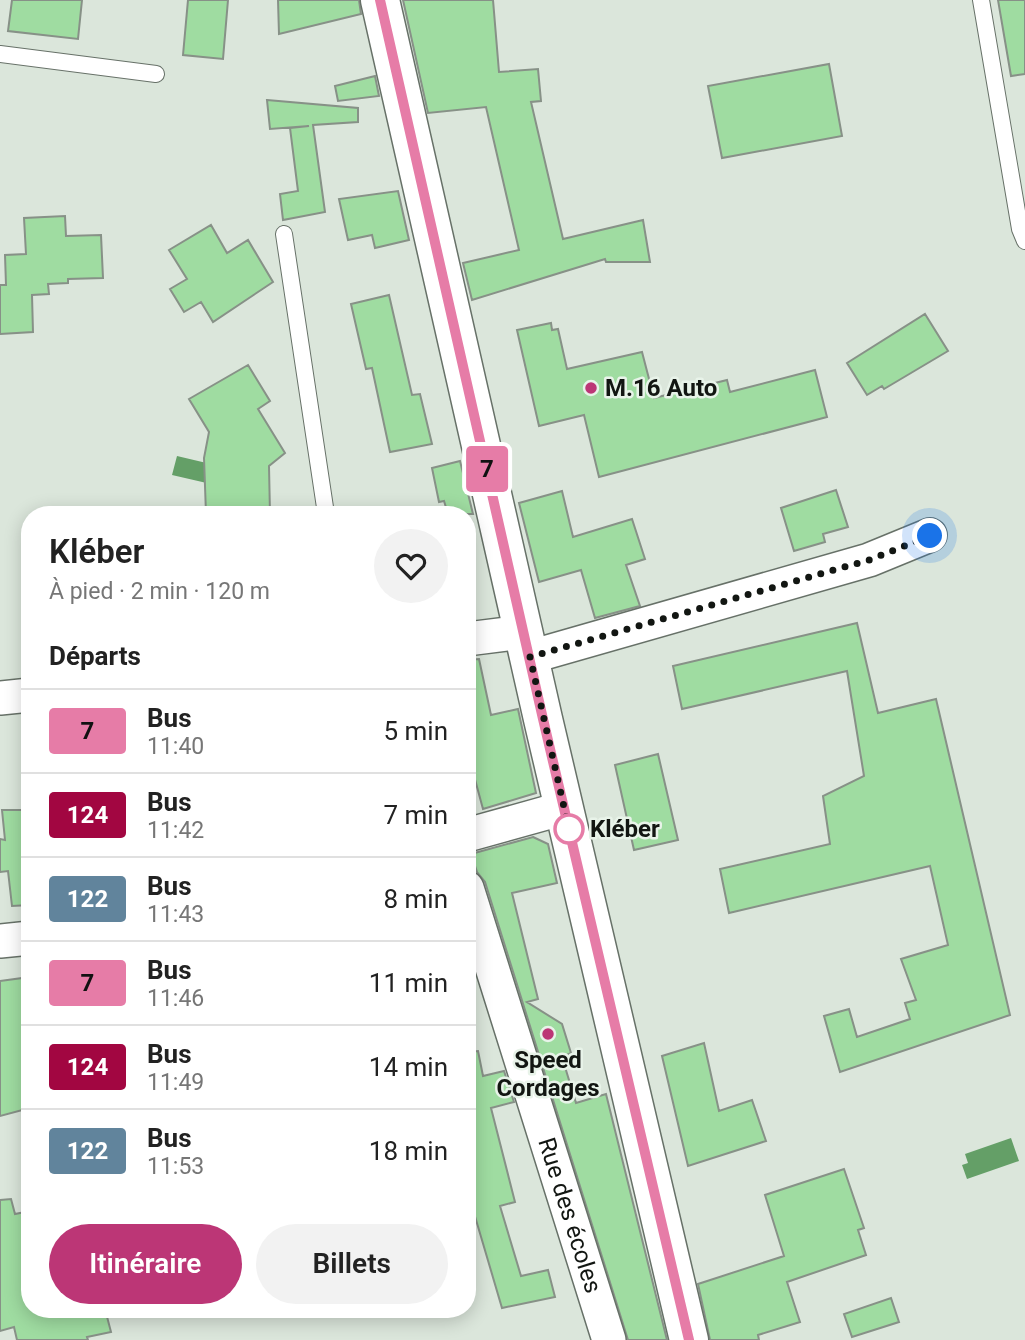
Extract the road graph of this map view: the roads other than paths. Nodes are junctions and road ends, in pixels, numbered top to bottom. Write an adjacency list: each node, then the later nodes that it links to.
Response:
1 (380, 0): 10 (main road)
2 (981, 0): 6 (lane)
3 (0, 54): 4 (lane)
4 (156, 74)
5 (284, 234): 7 (lane)
6 (1025, 241)
7 (325, 506)
8 (930, 536): 10 (street)
9 (476, 640): 10 (street)
10 (527, 645): 13 (main road)
11 (21, 696): 12 (street)
12 (0, 698)
13 (564, 808): 14 (street); 19 (main road)
14 (476, 832)
15 (476, 917): 18 (street, Rue des écoles)
16 (21, 939): 17 (street)
17 (0, 941)
18 (609, 1340)
19 (689, 1340)

